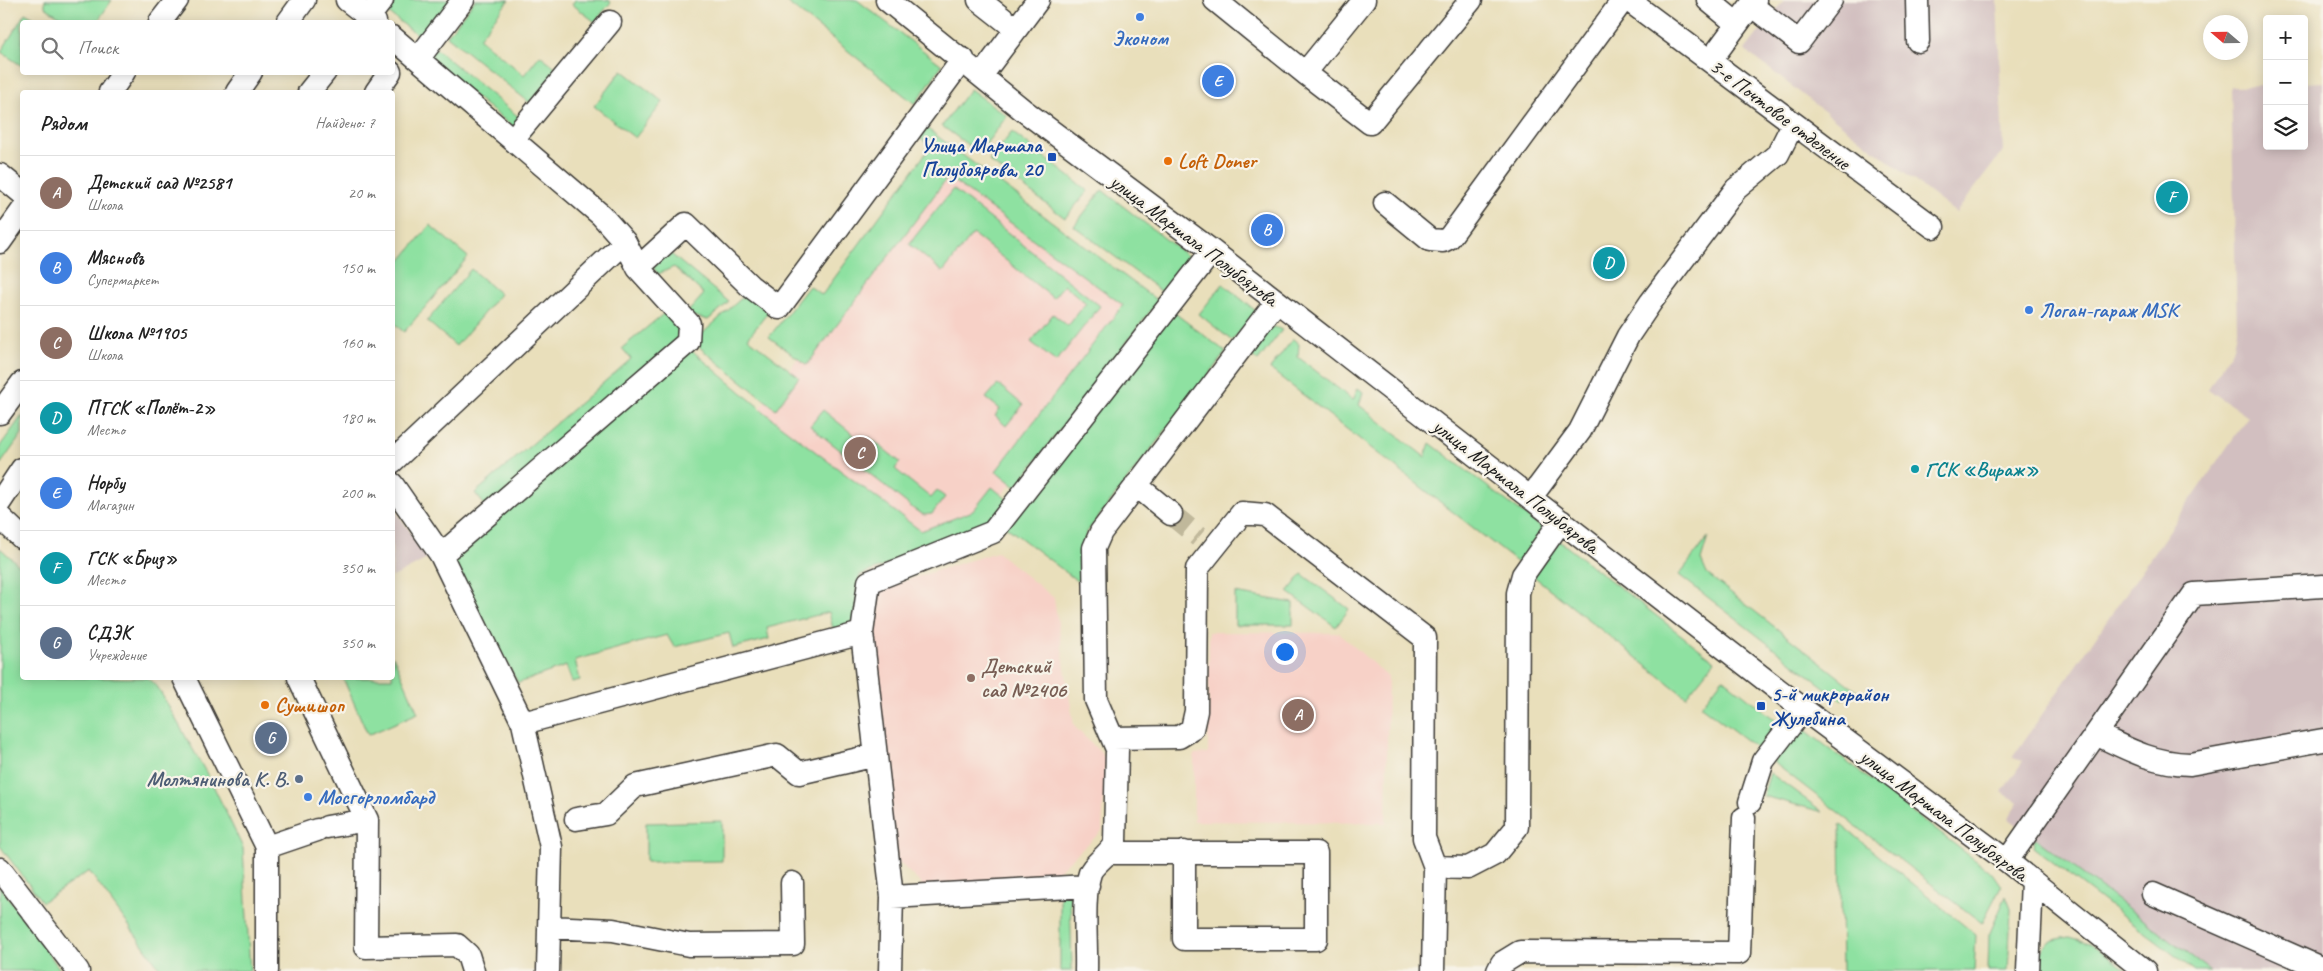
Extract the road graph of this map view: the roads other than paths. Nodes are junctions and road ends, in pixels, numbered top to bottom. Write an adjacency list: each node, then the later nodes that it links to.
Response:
1 (177, 0): 18 (street)
2 (304, 0): 19 (street)
3 (347, 0): 17 (street)
4 (463, 0): 23 (street)
5 (887, 0): 24 (street, улица Маршала Полубоярова)
6 (979, 0): 21 (street)
7 (1038, 0): 21 (street)
8 (1215, 0): 27 (street)
9 (1364, 0): 27 (street)
10 (1471, 0): 27 (street)
11 (1624, 0): 39 (street)
12 (1628, 0): 25 (street, 3-е Почтовое отделение)
13 (1831, 0): 15 (street)
14 (1917, 0): 22 (street)
15 (1753, 3): 16 (street)
16 (1723, 9): 25 (street)
17 (373, 16)
18 (162, 20)
19 (289, 20)
20 (610, 22): 38 (street)
21 (1016, 29): 32 (street)
22 (1918, 41)
23 (406, 49): 26 (street); 38 (street)
24 (963, 59): 32 (street, улица Маршала Полубоярова); 45 (street)
25 (1710, 61): 37 (street, 3-е Почтовое отделение)
26 (395, 66)
27 (1305, 73)
28 (122, 75): 33 (street)
29 (250, 75): 34 (street)
30 (323, 75): 35 (street)
31 (389, 75): 36 (street)
32 (981, 76): 44 (street, улица Маршала Полубоярова)
33 (111, 90)
34 (238, 90)
35 (311, 90)
36 (378, 90)
37 (1793, 124): 41 (street, 3-е Почтовое отделение); 53 (street)
38 (513, 139): 43 (street)
39 (1385, 203)
40 (20, 215): 42 (street)
41 (1933, 227)
42 (0, 242)
43 (624, 242): 45 (street); 49 (street)
44 (1212, 251): 46 (street, улица Маршала Полубоярова); 61 (street)
45 (638, 268): 59 (street)
46 (1276, 302): 51 (street); 53 (street, улица Маршала Полубоярова)
47 (20, 386): 48 (street)
48 (0, 413)
49 (395, 459)
50 (20, 473): 54 (street)
51 (1136, 485): 55 (street); 67 (street)
52 (395, 488): 59 (street)
53 (1531, 497): 57 (street, улица Маршала Полубоярова)
54 (0, 502)
55 (1171, 514)
56 (0, 517): 58 (street)
57 (1561, 521): 64 (street, улица Маршала Полубоярова); 76 (street)
58 (20, 536)
59 (441, 555): 65 (street)
60 (2323, 586): 66 (street)
61 (862, 633): 65 (street); 69 (street)
62 (187, 680): 72 (street)
63 (300, 680): 71 (street)
64 (1803, 709): 75 (street, улица Маршала Полубоярова); 92 (street)
65 (523, 723): 83 (street)
66 (2096, 734): 68 (street); 75 (street)
67 (1113, 738): 74 (street); 76 (street)
68 (2323, 740)
69 (876, 754): 70 (street); 82 (street)
70 (576, 819)
71 (367, 820): 72 (street); 87 (street)
72 (267, 846): 86 (street)
73 (1184, 852): 73 (street); 74 (street)
74 (1110, 853): 80 (street)
75 (2007, 861): 78 (street, улица Маршала Полубоярова)
76 (1435, 867): 91 (street)
77 (0, 869): 85 (street)
78 (2032, 881): 93 (street); 94 (street, улица Маршала Полубоярова)
79 (792, 883): 83 (street)
80 (1088, 886): 82 (street); 90 (street)
81 (2153, 894): 84 (street)
82 (892, 898): 89 (street)
83 (549, 927): 88 (street)
84 (2323, 969)
85 (78, 971)
86 (267, 971)
87 (473, 971)
88 (548, 971)
89 (890, 971)
90 (1086, 971)
91 (1433, 971)
92 (1498, 971)
93 (2028, 971)
94 (2145, 971)

